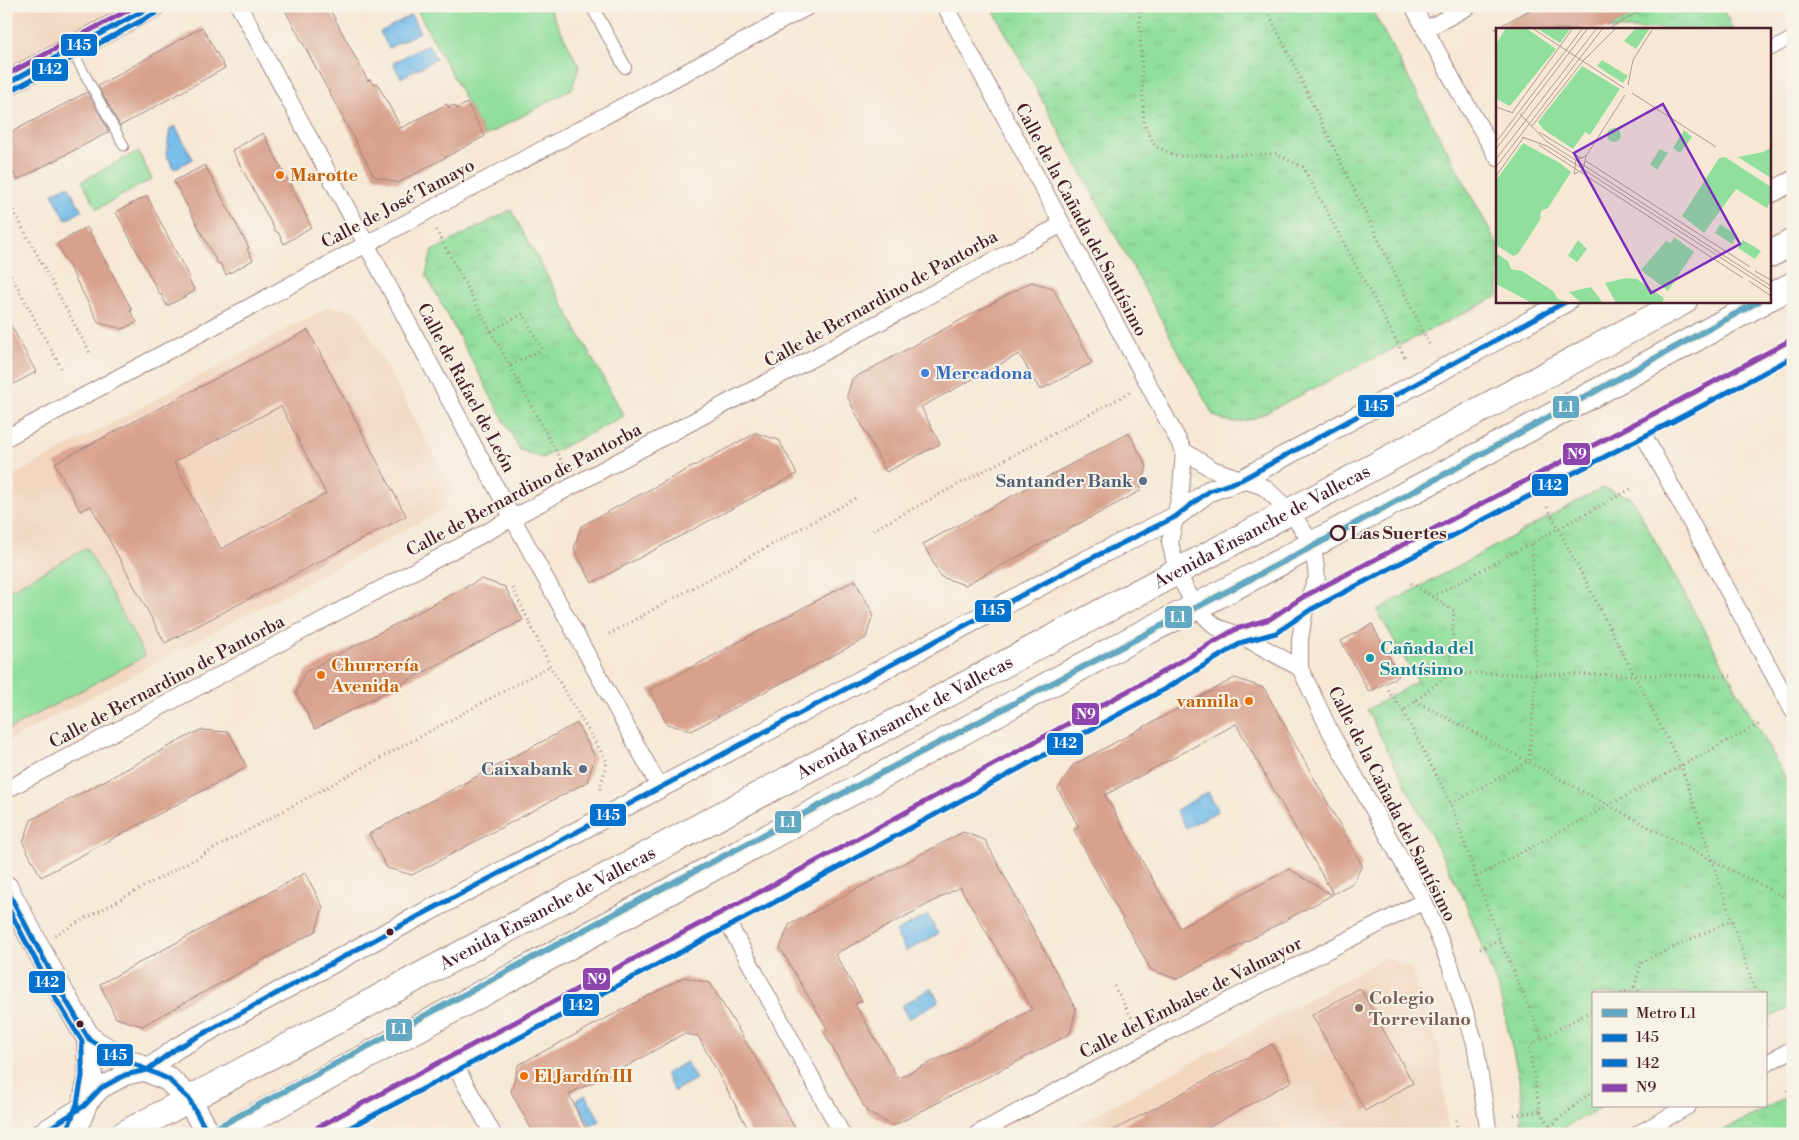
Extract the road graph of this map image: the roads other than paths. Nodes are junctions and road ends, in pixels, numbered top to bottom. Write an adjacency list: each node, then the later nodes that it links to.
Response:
1 (152, 6): 10 (main road)
2 (239, 6): 20 (street, Calle de Rafael de León)
3 (592, 6): 12 (street)
4 (810, 6): 20 (street, Calle de José Tamayo)
5 (945, 6): 18 (street, Calle de la Cañada del Santísimo)
6 (1413, 6): 8 (street)
7 (1469, 6): 8 (street)
8 (1425, 30): 15 (street)
9 (1793, 37): 11 (street)
10 (71, 49): 13 (main road); 14 (lane)
11 (1772, 49)
12 (625, 67)
13 (6, 84)
14 (124, 146)
15 (1496, 154)
16 (1793, 181): 17 (street)
17 (1772, 192)
18 (1060, 225): 30 (street, Calle de la Cañada del Santísimo); 34 (street, Calle de Bernardino de Pantorba)
19 (1793, 242): 21 (main road)
20 (366, 245): 29 (street, Calle de José Tamayo); 34 (street, Calle de Rafael de León)
21 (1772, 253)
22 (1793, 284): 23 (main road)
23 (1772, 296)
24 (1565, 302): 31 (street)
25 (1682, 302): 32 (main road, Avenida Ensanche de Vallecas)
26 (1760, 302): 35 (main road)
27 (1793, 348): 28 (street)
28 (1641, 430): 37 (street); 41 (street)
29 (6, 438)
30 (1184, 451): 31 (street, Calle de la Cañada del Santísimo); 33 (street)
31 (1241, 480): 32 (street, Calle de la Cañada del Santísimo); 33 (street)
32 (1290, 511): 35 (street, Calle de la Cañada del Santísimo); 36 (main road, Avenida Ensanche de Vallecas)
33 (1175, 517): 36 (street); 42 (street)
34 (513, 519): 42 (street, Calle de Rafael de León); 43 (street, Calle de Bernardino de Pantorba)
35 (1313, 546): 37 (street, Calle de la Cañada del Santísimo); 38 (main road)
36 (1177, 572): 38 (street); 52 (main road, Avenida Ensanche de Vallecas)
37 (1306, 604): 39 (street); 40 (street, Calle de la Cañada del Santísimo)
38 (1196, 608): 39 (street); 59 (main road)
39 (1240, 635): 40 (street); 46 (street)
40 (1300, 668): 45 (street, Calle de la Cañada del Santísimo)
41 (1791, 706)
42 (660, 788): 51 (street)
43 (6, 790)
44 (6, 888): 47 (main road)
45 (1424, 901): 63 (street, Calle del Embalse de Valmayor); 64 (street, Calle de la Cañada del Santísimo)
46 (726, 918): 50 (street); 62 (street)
47 (89, 1039): 51 (main road); 53 (main road)
48 (1793, 1049): 49 (street)
49 (1766, 1063)
50 (454, 1064): 60 (street); 61 (street)
51 (147, 1070): 52 (main road); 53 (street)
52 (189, 1099): 57 (main road, Avenida Ensanche de Vallecas); 58 (main road)
53 (84, 1106): 55 (street); 56 (main road)
54 (1684, 1108): 65 (street)
55 (40, 1134)
56 (76, 1134)
57 (124, 1134)
58 (208, 1134)
59 (224, 1134)
60 (322, 1134)
61 (493, 1134)
62 (842, 1134)
63 (977, 1134)
64 (1489, 1134)
65 (1638, 1134)

